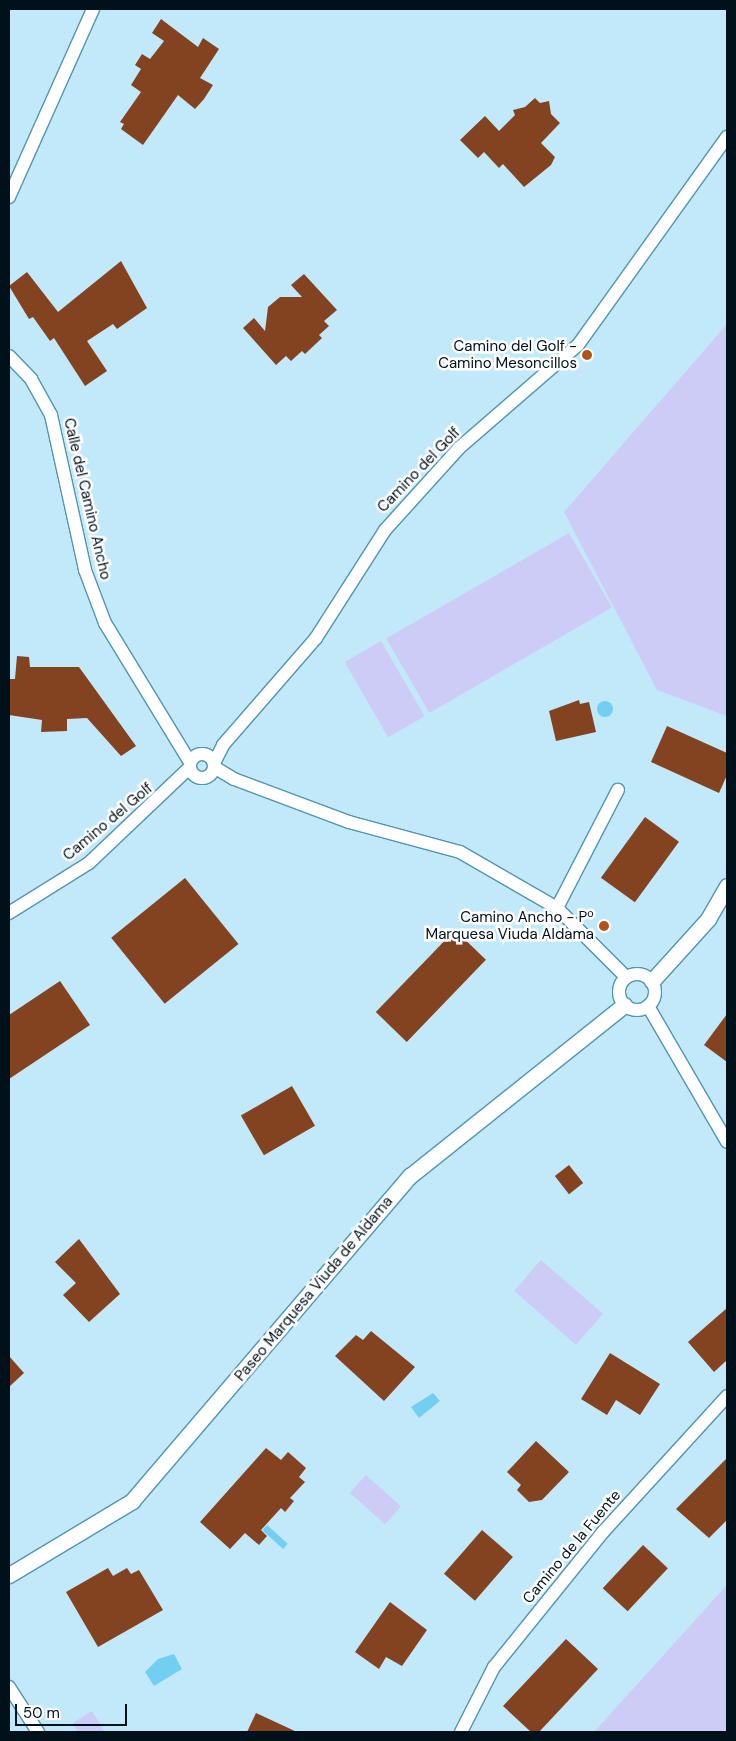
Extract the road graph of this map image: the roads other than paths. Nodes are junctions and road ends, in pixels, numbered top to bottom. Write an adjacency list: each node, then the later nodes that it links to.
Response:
1 (93, 9): 3 (street)
2 (727, 137): 5 (street, Camino del Golf)
3 (9, 197)
4 (9, 356): 5 (street, Calle del Camino Ancho)
5 (201, 765): 8 (street); 9 (street, Camino del Golf)
6 (618, 790): 8 (street)
7 (727, 886): 11 (street)
8 (557, 908): 10 (street)
9 (9, 913)
10 (626, 977): 11 (street); 12 (street)
11 (652, 981): 13 (street)
12 (624, 1005): 13 (street); 16 (street, Paseo Marquesa Viuda de Aldama)
13 (648, 1006): 14 (street)
14 (727, 1142)
15 (727, 1396): 19 (street, Camino de la Fuente)
16 (9, 1575)
17 (9, 1687): 18 (street)
18 (38, 1732)
19 (461, 1732)

